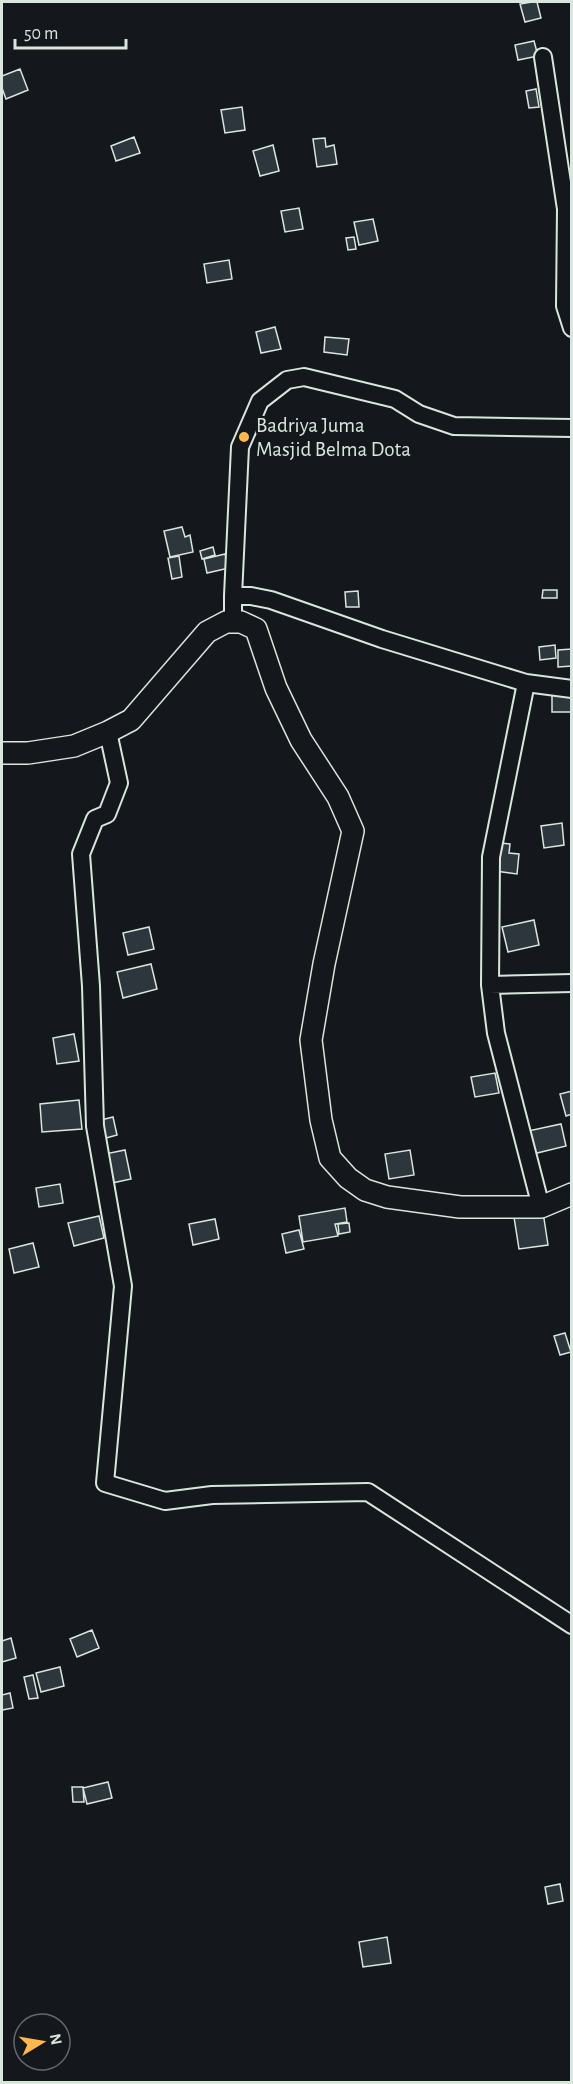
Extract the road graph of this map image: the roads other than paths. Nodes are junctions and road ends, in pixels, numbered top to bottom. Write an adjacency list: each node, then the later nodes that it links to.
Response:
1 (543, 57): 2 (street)
2 (572, 328)
3 (572, 428): 4 (street)
4 (233, 596): 5 (street); 6 (street)
5 (233, 621): 8 (main road); 13 (main road)
6 (526, 683): 7 (street); 11 (street)
7 (572, 689)
8 (108, 732): 9 (main road); 14 (street)
9 (2, 753)
10 (572, 983): 11 (street)
11 (490, 985): 13 (street)
12 (572, 1194): 13 (main road)
13 (541, 1207)
14 (572, 1625)

